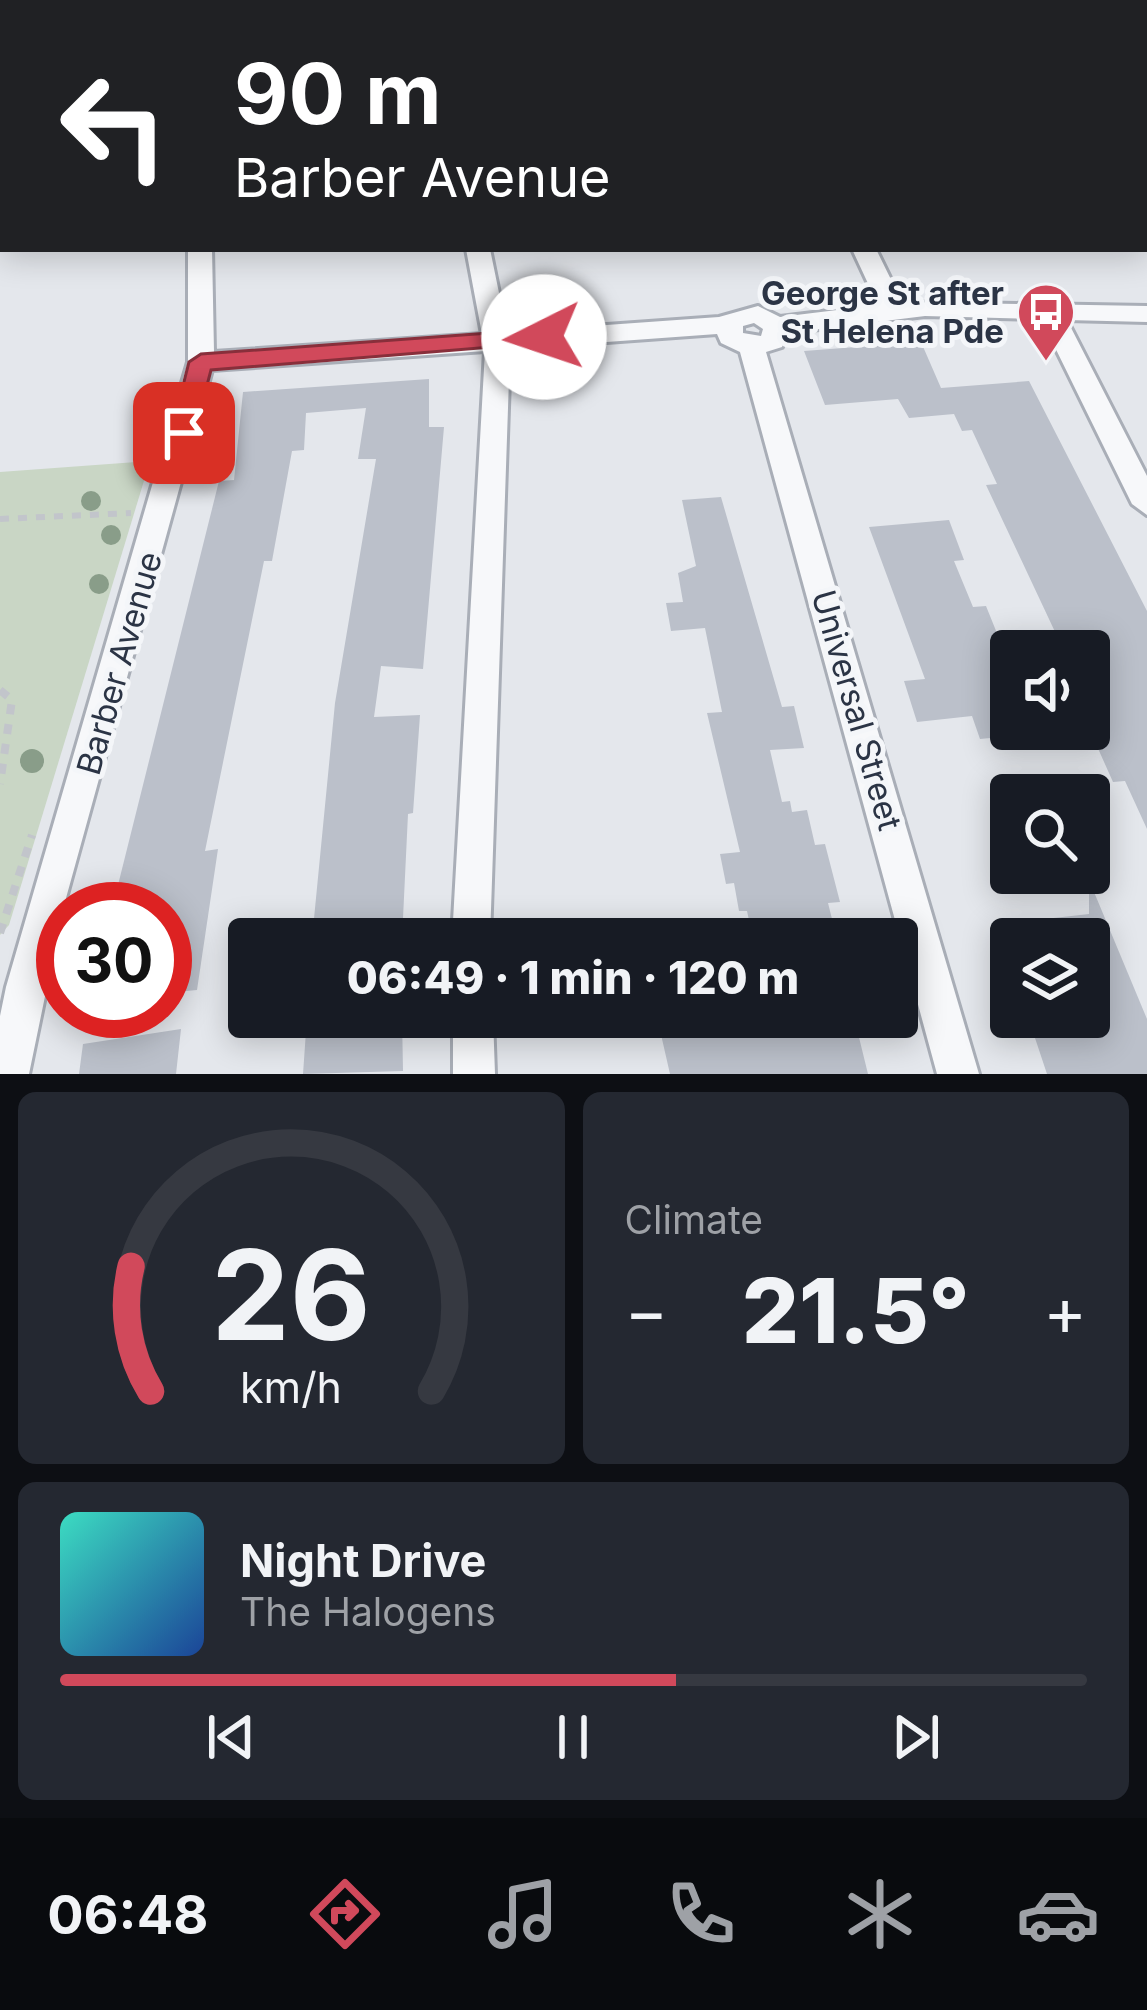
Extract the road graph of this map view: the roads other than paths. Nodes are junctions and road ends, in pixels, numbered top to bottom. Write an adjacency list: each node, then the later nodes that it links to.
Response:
1 (200, 252): 11 (street, Barber Avenue)
2 (479, 252): 10 (street)
3 (865, 252): 4 (street)
4 (893, 310): 5 (street); 9 (street)
5 (1049, 310): 6 (street); 12 (street)
6 (1082, 311): 7 (street); 8 (street)
7 (1147, 314)
8 (1147, 328)
9 (752, 333): 10 (street); 18 (street, Universal Street)
10 (497, 340): 11 (street); 13 (street)
11 (201, 362): 14 (street, Barber Avenue)
12 (1147, 504)
13 (471, 918)
14 (13, 988): 16 (street, Barber Avenue)
15 (473, 1038): 17 (street)
16 (8, 1074)
17 (474, 1074)
18 (958, 1074)

